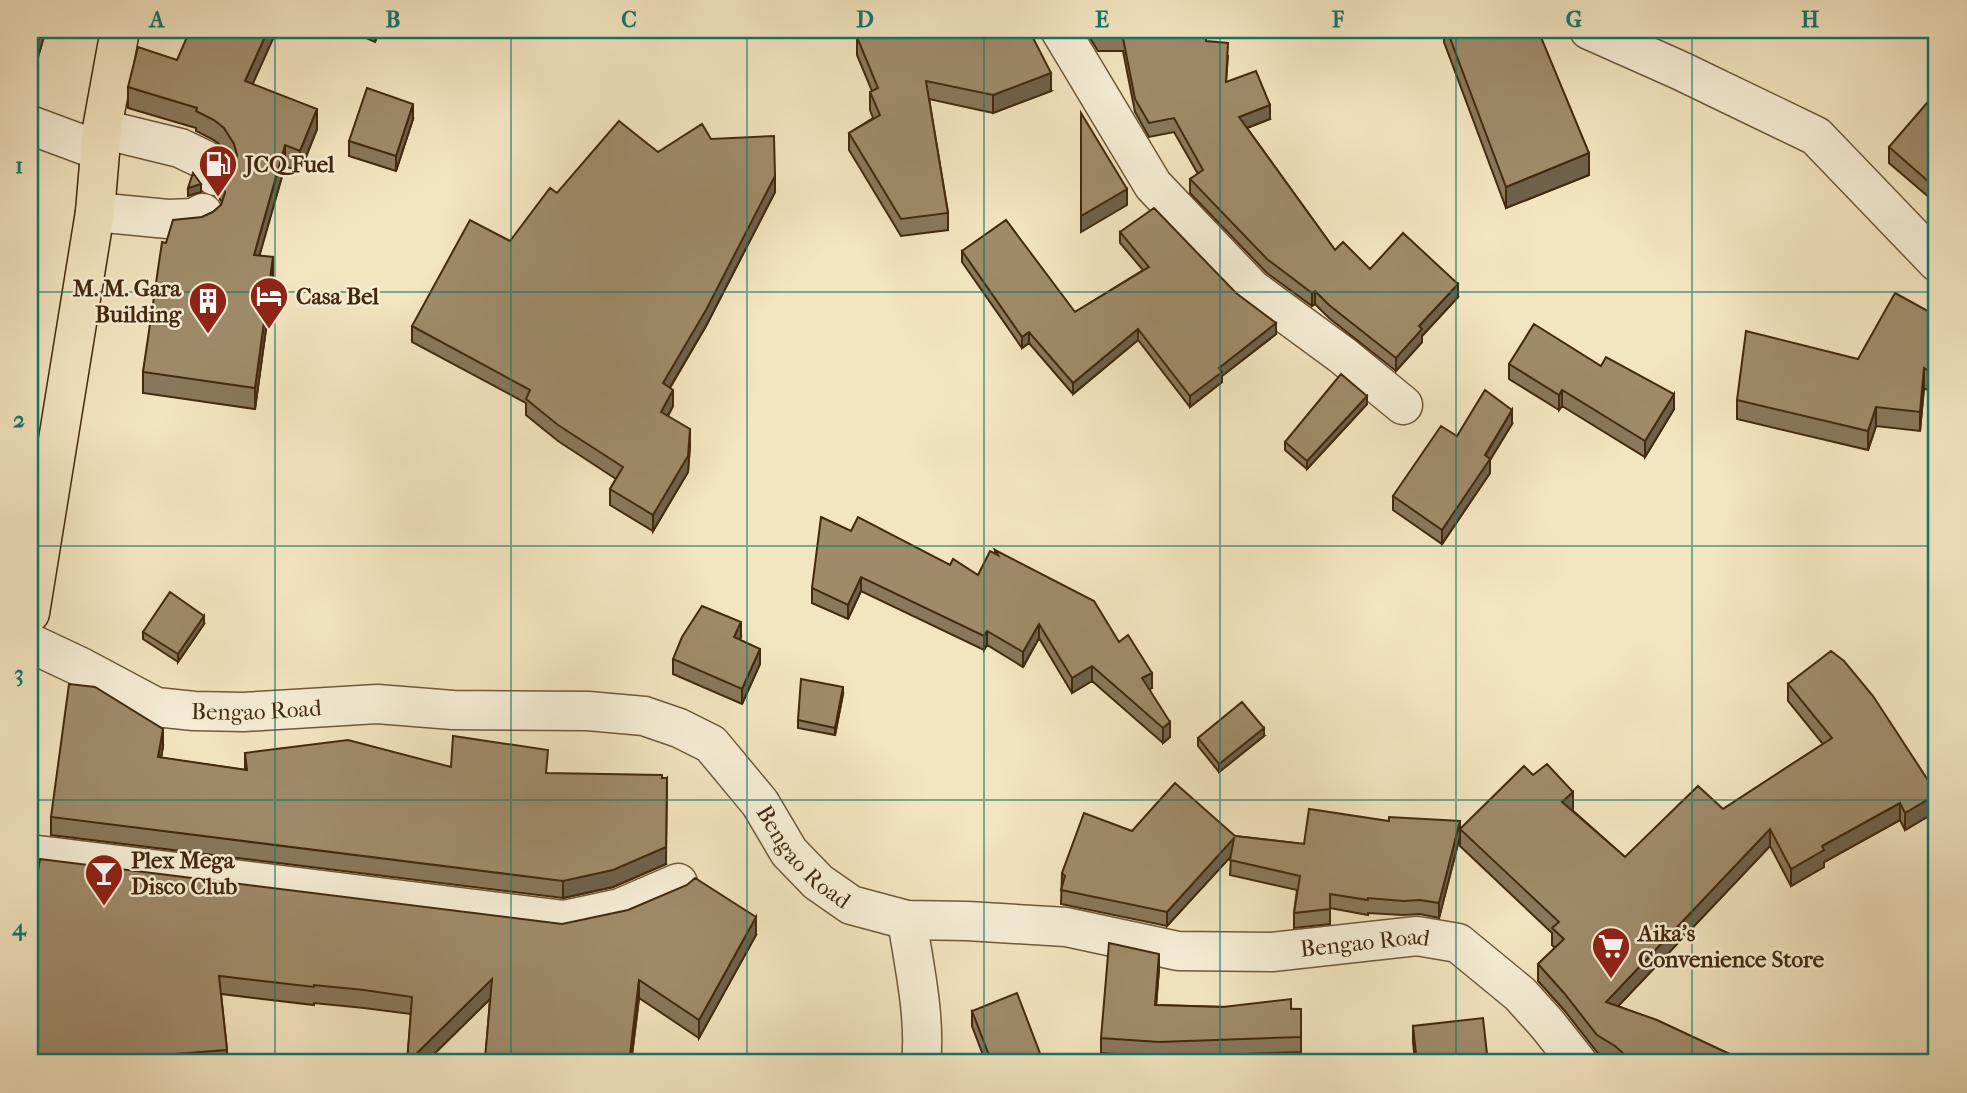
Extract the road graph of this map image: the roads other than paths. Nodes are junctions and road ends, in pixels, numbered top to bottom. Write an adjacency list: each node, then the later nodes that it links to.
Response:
1 (120, 30): 5 (main road)
2 (1060, 30): 10 (street)
3 (1589, 30): 9 (street)
4 (30, 125): 5 (street)
5 (101, 140): 6 (street); 7 (main road)
6 (215, 176)
7 (94, 212): 8 (street); 11 (main road)
8 (203, 214)
9 (1937, 262)
10 (1402, 405)
11 (30, 612)
12 (30, 643): 15 (street, Bengao Road)
13 (30, 854): 14 (street)
14 (678, 883)
15 (907, 920): 16 (street); 17 (street, Bengao Road)
16 (921, 1063)
17 (1578, 1063)

